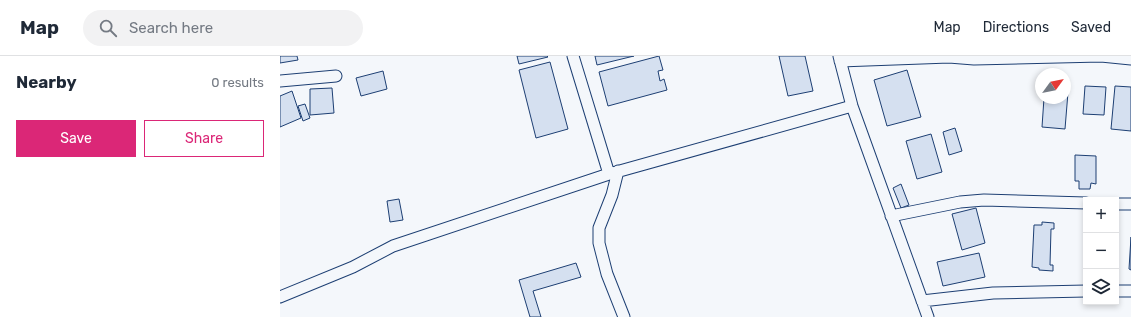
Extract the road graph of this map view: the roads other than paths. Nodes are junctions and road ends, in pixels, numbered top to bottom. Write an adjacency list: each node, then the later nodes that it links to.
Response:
1 (573, 56): 7 (street)
2 (839, 58): 3 (street); 6 (street)
3 (1131, 59)
4 (336, 76): 5 (street)
5 (280, 81)
6 (852, 106): 7 (street); 11 (street)
7 (613, 172): 15 (street); 17 (street)
8 (1083, 203): 11 (street)
9 (1119, 204): 10 (street)
10 (1131, 204)
11 (891, 216): 16 (street)
12 (1083, 291): 16 (street)
13 (1119, 291): 14 (street)
14 (1131, 291)
15 (280, 298)
16 (922, 301): 18 (street)
17 (624, 317)
18 (928, 317)

